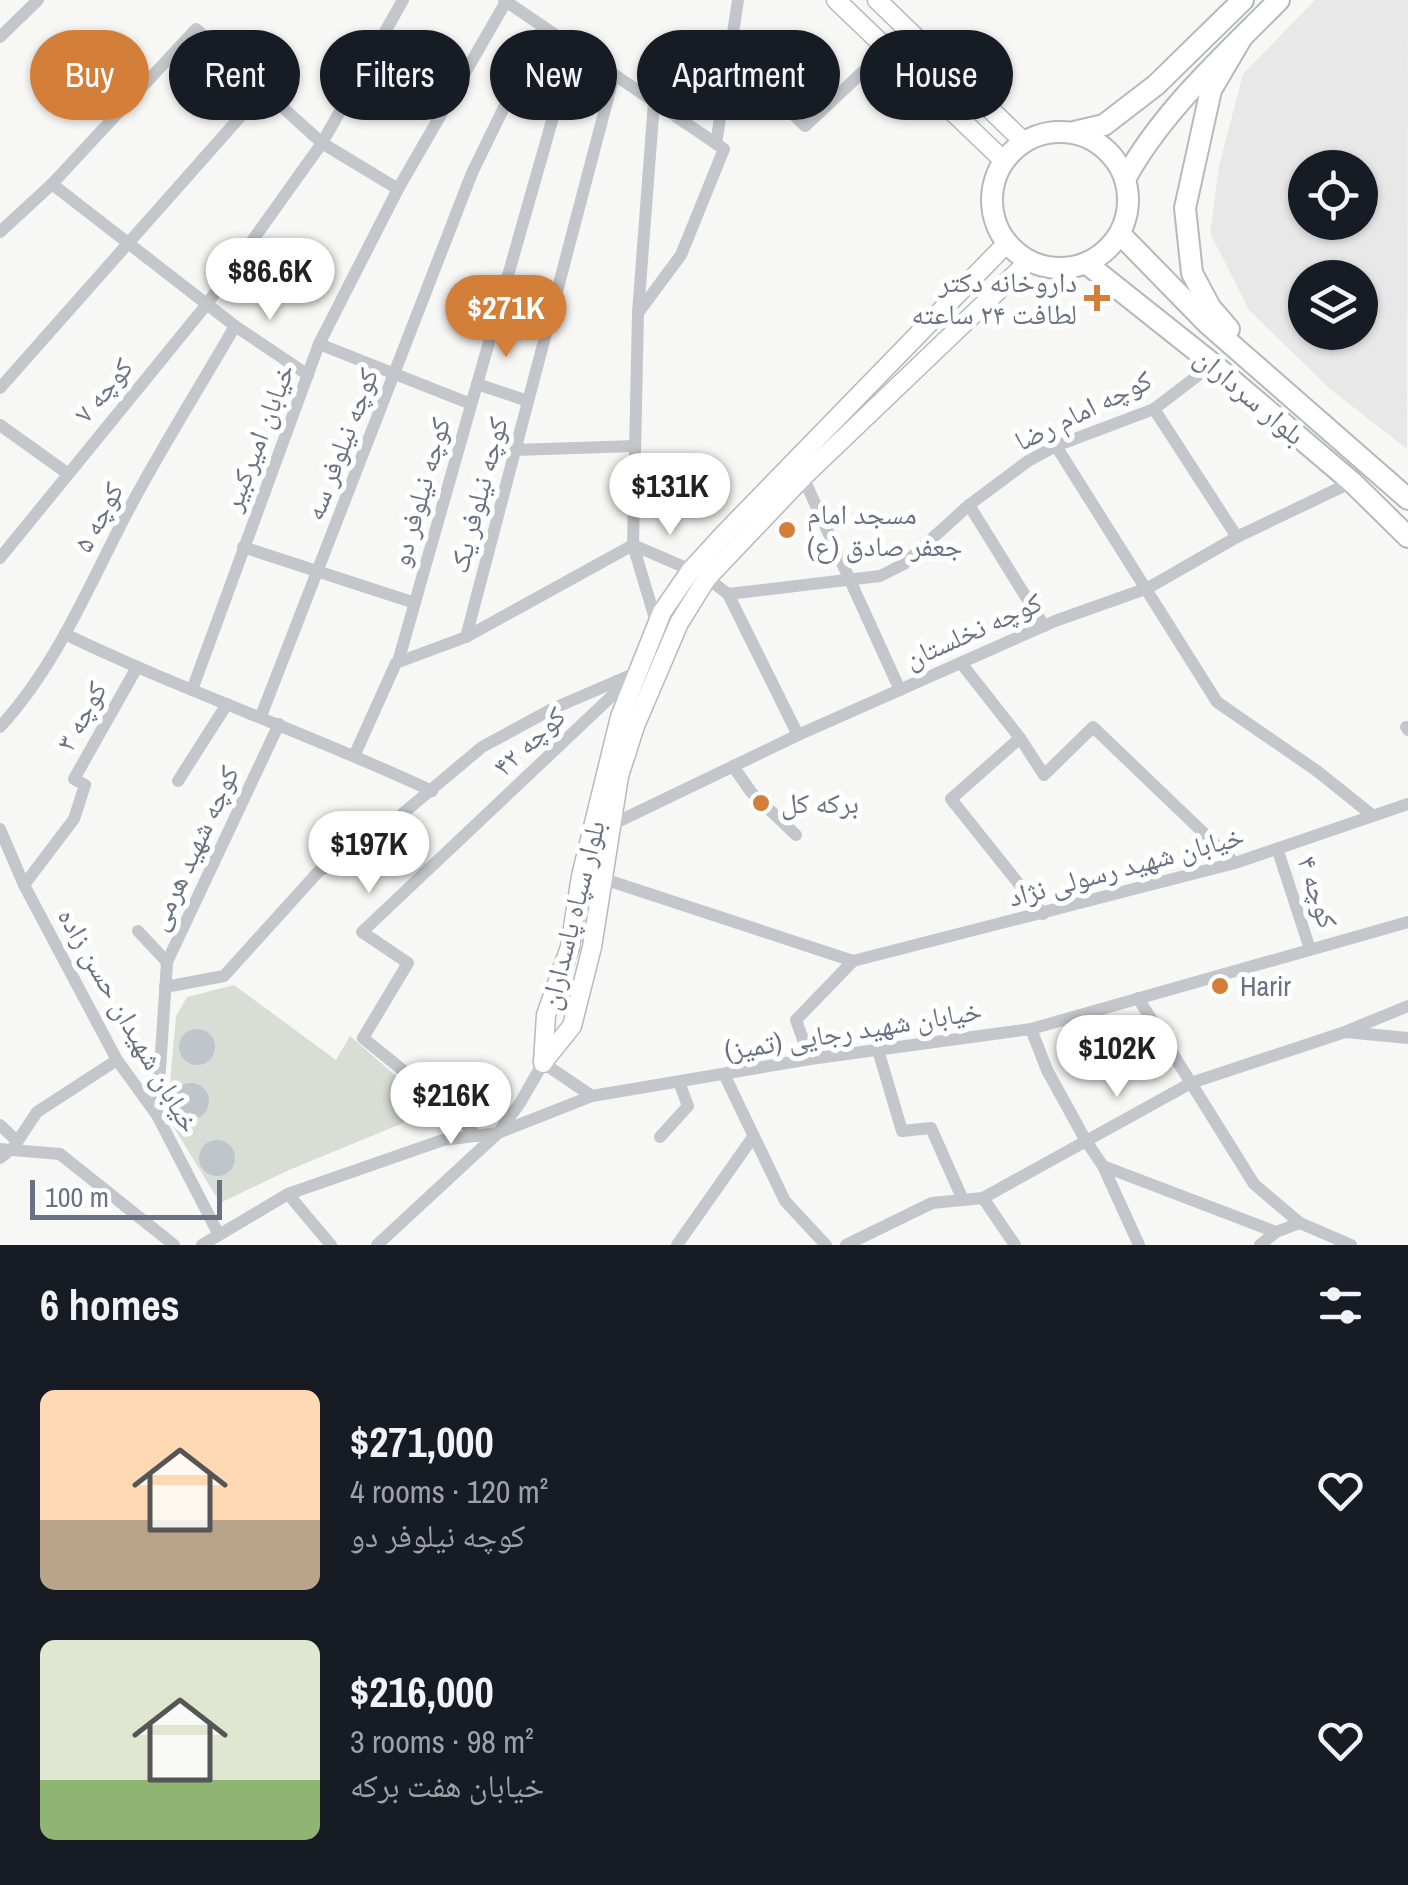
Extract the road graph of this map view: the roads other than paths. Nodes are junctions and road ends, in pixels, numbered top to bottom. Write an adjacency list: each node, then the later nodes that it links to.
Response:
1 (38, 0): 13 (street)
2 (403, 0): 27 (street, کوچه ۷)
3 (506, 0): 9 (street); 33 (street, خیابان امیرکبیر)
4 (738, 0): 11 (street)
5 (836, 0): 12 (main road)
6 (877, 0): 28 (main road)
7 (1242, 0): 26 (highway)
8 (1279, 0): 14 (highway)
9 (543, 27): 10 (street); 47 (street, کوچه نیلوفر سه)
10 (548, 30)
11 (734, 30)
12 (866, 30)
13 (0, 37)
14 (1241, 38): 31 (highway); 49 (highway)
15 (169, 58): 32 (street)
16 (860, 74): 17 (street)
17 (840, 93)
18 (237, 120): 37 (street)
19 (297, 120): 27 (street)
20 (552, 120): 50 (street, کوچه نیلوفر دو)
21 (602, 120): 52 (street, کوچه نیلوفر یک)
22 (653, 120): 43 (street)
23 (681, 120): 29 (street)
24 (720, 120): 29 (street)
25 (960, 120): 30 (main road)
26 (1071, 133): 28 (highway); 31 (highway)
27 (322, 142): 33 (street); 41 (street, کوچه ۷)
28 (1024, 142): 30 (highway)
29 (716, 144): 43 (street)
30 (1004, 161): 36 (highway)
31 (1125, 179): 35 (highway)
32 (52, 184): 34 (street); 37 (street)
33 (398, 190): 45 (street, خیابان امیرکبیر)
34 (0, 232)
35 (1120, 234): 39 (highway); 40 (highway, بلوار سرداران)
36 (1007, 243): 38 (highway); 70 (main road, بلوار سپاه پاسداران)
37 (126, 244): 41 (street); 51 (street)
38 (1029, 261): 39 (highway); 60 (main road, بلوار سپاه پاسداران)
39 (1086, 263): 42 (highway, بلوار سرداران)
40 (1158, 276): 42 (highway); 49 (highway, بلوار سرداران)
41 (207, 304): 44 (street); 59 (street, کوچه ۷)
42 (1139, 304): 46 (highway, بلوار سرداران)
43 (638, 313): 56 (street)
44 (236, 326): 48 (street); 77 (street, کوچه ۵)
45 (319, 344): 47 (street); 48 (street, خیابان امیرکبیر)
46 (1212, 364): 54 (street, کوچه امام رضا); 61 (highway, بلوار سرداران)
47 (395, 373): 53 (street); 69 (street, کوچه نیلوفر سه)
48 (308, 375): 67 (street, خیابان امیرکبیر)
49 (1269, 376): 62 (highway, بلوار سرداران)
50 (477, 384): 52 (street); 53 (street, کوچه نیلوفر دو)
51 (0, 388)
52 (528, 401): 58 (street, کوچه نیلوفر یک)
53 (471, 404): 74 (street, کوچه نیلوفر دو)
54 (1154, 409): 57 (street, کوچه امام رضا); 64 (street)
55 (0, 424): 59 (street)
56 (635, 446): 58 (street); 66 (street)
57 (1056, 446): 63 (street, کوچه امام رضا); 72 (street)
58 (515, 450): 78 (street, کوچه نیلوفر یک)
59 (67, 472): 68 (street, کوچه ۷)
60 (802, 477): 70 (main road, بلوار سپاه پاسداران); 71 (street)
61 (1352, 482): 64 (street, کوچه نخلستان); 65 (highway, بلوار سرداران)
62 (1404, 487)
63 (970, 505): 71 (street, کوچه امام رضا); 76 (street)
64 (1237, 537): 72 (street, کوچه نخلستان)
65 (1408, 537)
66 (633, 545): 70 (street); 75 (street); 78 (street)
67 (244, 547): 69 (street); 83 (street, خیابان امیرکبیر)
68 (0, 558)
69 (319, 570): 74 (street); 86 (street, کوچه نیلوفر سه)
70 (699, 574): 73 (street); 75 (main road, بلوار سپاه پاسداران); 97 (main road, بلوار سپاه پاسداران)
71 (847, 580): 73 (street, کوچه امام رضا); 84 (street)
72 (1148, 588): 76 (street, کوچه نخلستان); 96 (street)
73 (728, 594): 89 (street)
74 (415, 603): 79 (street, کوچه نیلوفر دو)
75 (657, 625): 82 (main road, بلوار سپاه پاسداران)
76 (1044, 626): 80 (street, کوچه نخلستان)
77 (65, 634): 81 (street); 88 (street, کوچه ۵)
78 (466, 637): 79 (street)
79 (398, 662): 91 (street, کوچه نیلوفر دو)
80 (960, 663): 84 (street, کوچه نخلستان); 90 (street)
81 (136, 669): 83 (street); 103 (street, کوچه ۳)
82 (638, 672): 94 (street); 119 (main road, بلوار سپاه پاسداران); 127 (street, کوچه ۴۲)
83 (192, 690): 85 (street)
84 (900, 690): 89 (street, کوچه نخلستان)
85 (228, 704): 86 (street); 93 (street)
86 (261, 716): 87 (street)
87 (279, 724): 91 (street); 109 (street, کوچه شهید هرمی)
88 (0, 727)
89 (798, 735): 92 (street, کوچه نخلستان)
90 (1020, 738): 101 (street); 104 (street)
91 (354, 754): 94 (street)
92 (734, 766): 97 (street, کوچه نخلستان); 99 (street)
93 (178, 781)
94 (432, 790): 110 (street)
95 (1408, 804): 96 (street, خیابان شهید رسولی نژاد)
96 (1372, 814): 100 (street, خیابان شهید رسولی نژاد)
97 (613, 824): 102 (main road, بلوار سپاه پاسداران)
98 (0, 829): 103 (street, خیابان شهیدان حسن زاده)
99 (796, 835)
100 (1278, 850): 101 (street, خیابان شهید رسولی نژاد); 107 (street, کوچه ۴)
101 (1235, 863): 104 (street, خیابان شهید رسولی نژاد)
102 (604, 878): 108 (street); 119 (main road, بلوار سپاه پاسداران)
103 (24, 885): 118 (street, خیابان شهیدان حسن زاده)
104 (1043, 914): 108 (street, خیابان شهید رسولی نژاد)
105 (1408, 922): 107 (street, خیابان شهید رجایی (تمیز))
106 (138, 930): 109 (street)
107 (1310, 949): 111 (street, خیابان شهید رجایی (تمیز))
108 (853, 960): 117 (street)
109 (167, 962): 110 (street, کوچه شهید هرمی)
110 (165, 987): 124 (street, کوچه شهید هرمی)
111 (1138, 998): 113 (street, خیابان شهید رجایی (تمیز)); 122 (street)
112 (1408, 1006): 114 (street)
113 (1031, 1028): 116 (street, خیابان شهید رجایی (تمیز)); 130 (street)
114 (1345, 1032): 115 (street); 122 (street)
115 (1408, 1038)
116 (878, 1050): 117 (street, خیابان شهید رجایی (تمیز)); 136 (street)
117 (810, 1059): 120 (street, خیابان شهید رجایی (تمیز))
118 (116, 1060): 124 (street, خیابان شهیدان حسن زاده); 131 (street)
119 (543, 1063): 123 (street); 126 (street)
120 (724, 1074): 121 (street, خیابان شهید رجایی (تمیز)); 128 (street)
121 (680, 1082): 123 (street, خیابان شهید رجایی (تمیز)); 129 (street)
122 (1190, 1083): 130 (street); 137 (street)
123 (592, 1096): 126 (street, خیابان شهید رجایی (تمیز))
124 (157, 1115): 139 (street, خیابان شهیدان حسن زاده)
125 (0, 1124): 131 (street)
126 (498, 1133): 127 (street); 144 (street)
127 (477, 1136): 134 (street)
128 (753, 1137): 145 (street); 146 (street)
129 (660, 1138)
130 (1086, 1141): 133 (street); 135 (street)
131 (10, 1146): 132 (street); 141 (street)
132 (0, 1158)
133 (1103, 1166): 138 (street); 148 (street)
134 (288, 1194): 139 (street); 143 (street)
135 (984, 1198): 136 (street); 147 (street)
136 (963, 1200): 140 (street)
137 (1300, 1223): 138 (street); 150 (street)
138 (1276, 1232): 149 (street)
139 (219, 1235): 142 (street)
140 (856, 1243)
141 (174, 1245)
142 (202, 1245)
143 (331, 1245)
144 (377, 1245)
145 (677, 1245)
146 (826, 1245)
147 (1015, 1245)
148 (1139, 1245)
149 (1260, 1245)
150 (1351, 1245)

